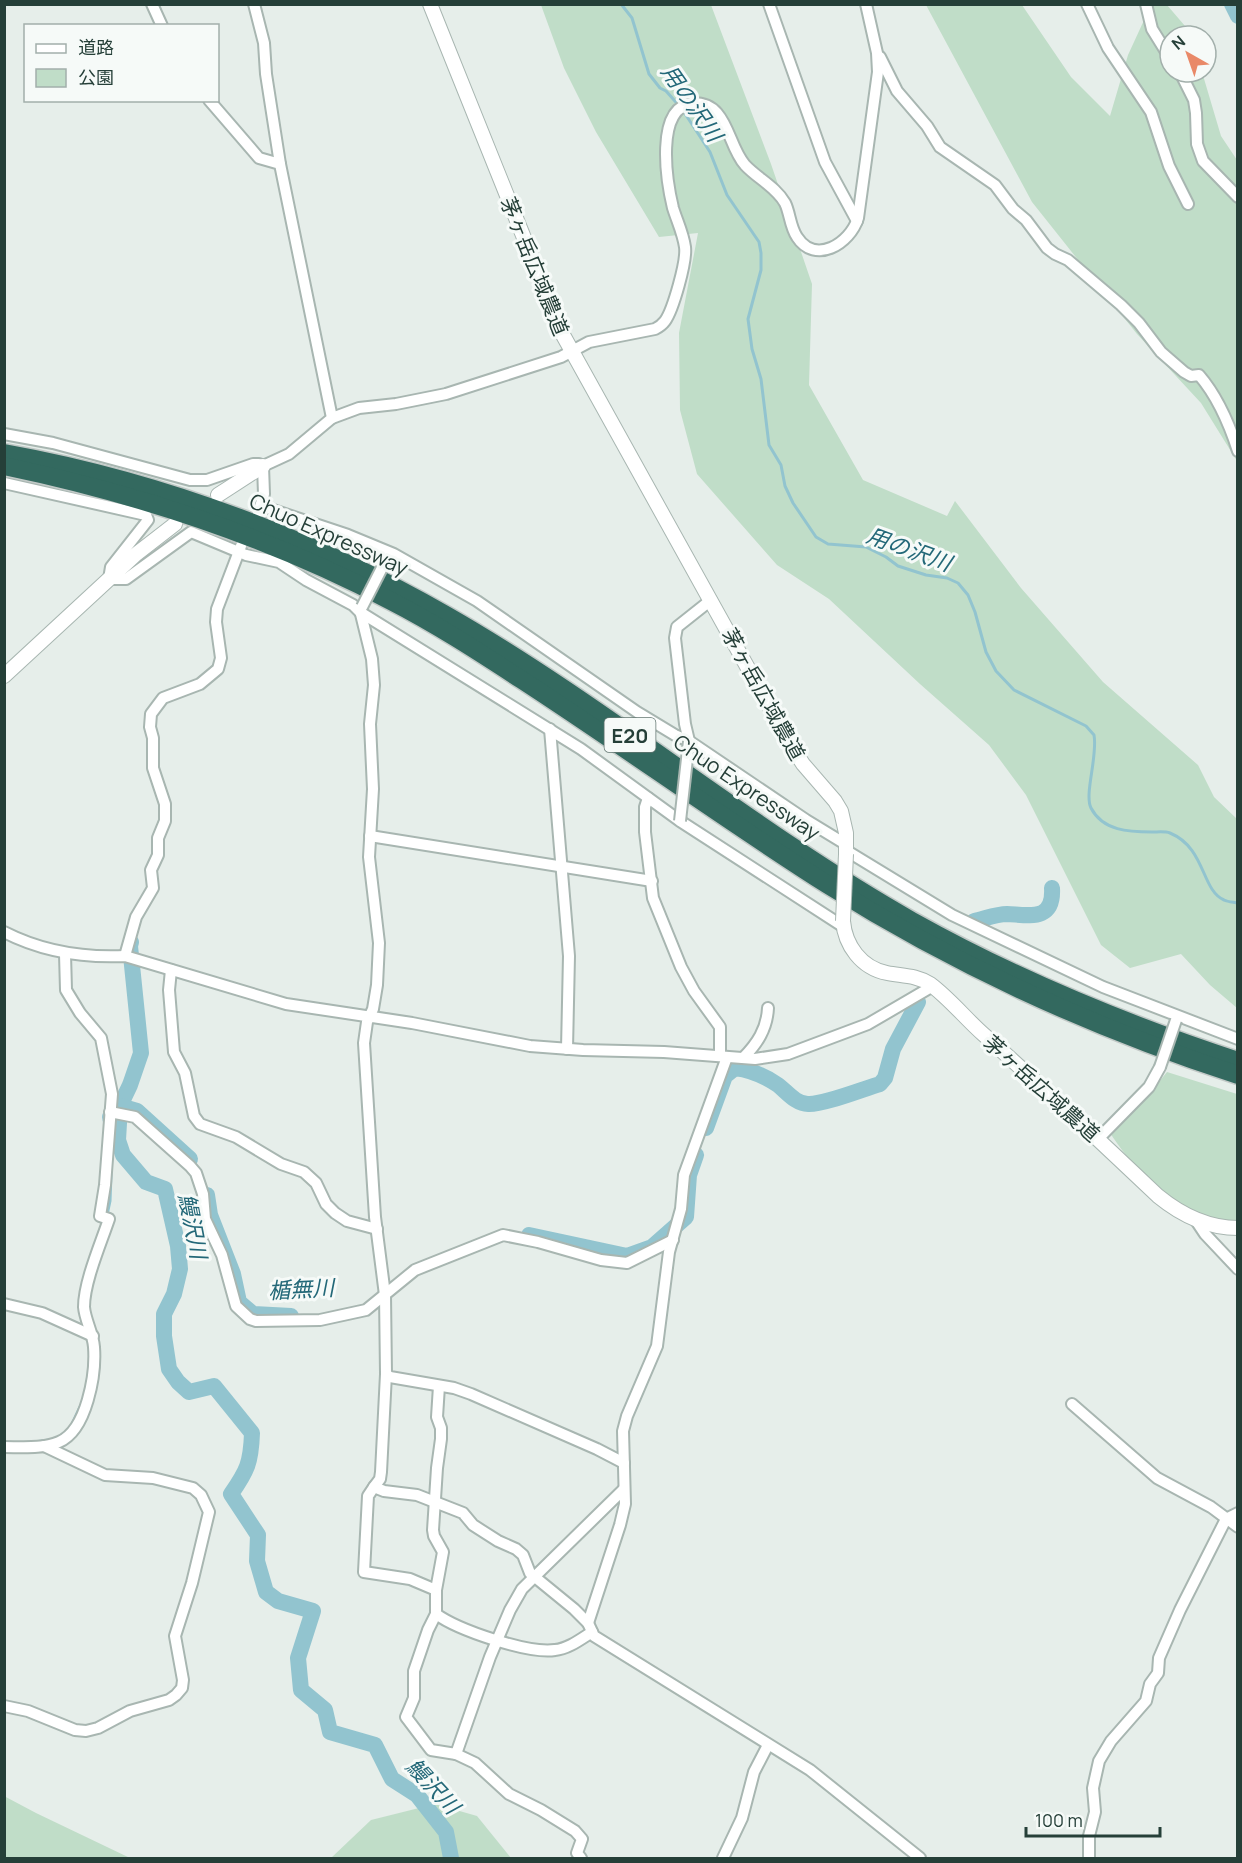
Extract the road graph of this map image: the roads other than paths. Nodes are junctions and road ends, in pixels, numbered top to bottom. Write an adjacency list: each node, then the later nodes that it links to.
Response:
1 (152, 4): 8 (street)
2 (254, 4): 13 (street)
3 (430, 4): 17 (street, 茅ヶ岳広域農道)
4 (769, 4): 16 (street)
5 (866, 4): 10 (street)
6 (1088, 4): 15 (street)
7 (1146, 4): 9 (street)
8 (161, 24)
9 (1158, 39)
10 (877, 53): 16 (street); 20 (street)
11 (1186, 84): 14 (street)
12 (211, 102): 13 (street)
13 (280, 164): 18 (street)
14 (1238, 197)
15 (1188, 204)
16 (857, 221): 17 (street)
17 (571, 351): 18 (street); 30 (street, 茅ヶ岳広域農道)
18 (332, 418): 23 (street)
19 (4, 434): 23 (street)
20 (1238, 451)
21 (4, 453): 54 (highway, Chuo Expressway / E20)
22 (4, 466): 55 (highway, Chuo Expressway / E20)
23 (263, 466): 25 (street); 28 (street)
24 (4, 483): 29 (street)
25 (218, 495)
26 (176, 524): 29 (street)
27 (240, 547): 29 (street); 31 (street); 44 (street)
28 (388, 555): 31 (street, bridge); 34 (street)
29 (109, 579): 32 (street)
30 (711, 600): 34 (street); 38 (street, 茅ヶ岳広域農道)
31 (361, 610): 33 (street); 37 (street)
32 (4, 676)
33 (550, 729): 35 (street); 39 (street)
34 (689, 741): 36 (street, bridge); 38 (street)
35 (648, 798): 36 (street); 40 (street)
36 (680, 821): 41 (street)
37 (370, 836): 39 (street); 48 (street)
38 (847, 850): 41 (street, 茅ヶ岳広域農道, bridge); 49 (street)
39 (560, 867): 40 (street); 51 (street)
40 (652, 881): 52 (street)
41 (844, 924): 46 (street, 茅ヶ岳広域農道)
42 (4, 932): 43 (street)
43 (65, 954): 44 (street); 56 (street)
44 (125, 956): 45 (street)
45 (171, 970): 48 (street); 60 (street)
46 (933, 986): 53 (street); 57 (street, 茅ヶ岳広域農道)
47 (768, 1008): 53 (street)
48 (369, 1016): 51 (street); 60 (street)
49 (1177, 1018): 50 (street); 57 (street, bridge)
50 (1238, 1039)
51 (567, 1049): 52 (street)
52 (724, 1057): 53 (street); 61 (street)
53 (743, 1058)
54 (1238, 1061)
55 (1238, 1075)
56 (111, 1108): 63 (street); 65 (street)
57 (1098, 1139): 58 (street, 茅ヶ岳広域農道)
58 (1196, 1219): 59 (street, 茅ヶ岳広域農道); 62 (street)
59 (1238, 1228)
60 (377, 1229): 63 (street)
61 (673, 1236): 63 (street); 71 (street)
62 (1238, 1269)
63 (385, 1295): 66 (street)
64 (4, 1304): 65 (street)
65 (93, 1336): 69 (street)
66 (386, 1374): 67 (street); 72 (street)
67 (439, 1386): 71 (street); 74 (street)
68 (1072, 1404): 76 (street)
69 (44, 1446): 70 (street); 83 (street)
70 (4, 1447)
71 (624, 1463): 73 (street)
72 (374, 1487): 74 (street); 79 (street)
73 (624, 1489): 78 (street); 81 (street)
74 (435, 1503): 78 (street); 79 (street)
75 (1238, 1513): 76 (street)
76 (1226, 1519): 77 (street); 89 (street)
77 (1238, 1527)
78 (535, 1577): 81 (street); 82 (street)
79 (436, 1590): 80 (street)
80 (436, 1614): 82 (street); 85 (street)
81 (590, 1628): 82 (street); 84 (street)
82 (498, 1639): 85 (street)
83 (4, 1706)
84 (768, 1745): 87 (street); 88 (street)
85 (456, 1754): 86 (street)
86 (580, 1858)
87 (723, 1858)
88 (920, 1858)
89 (1089, 1858)

